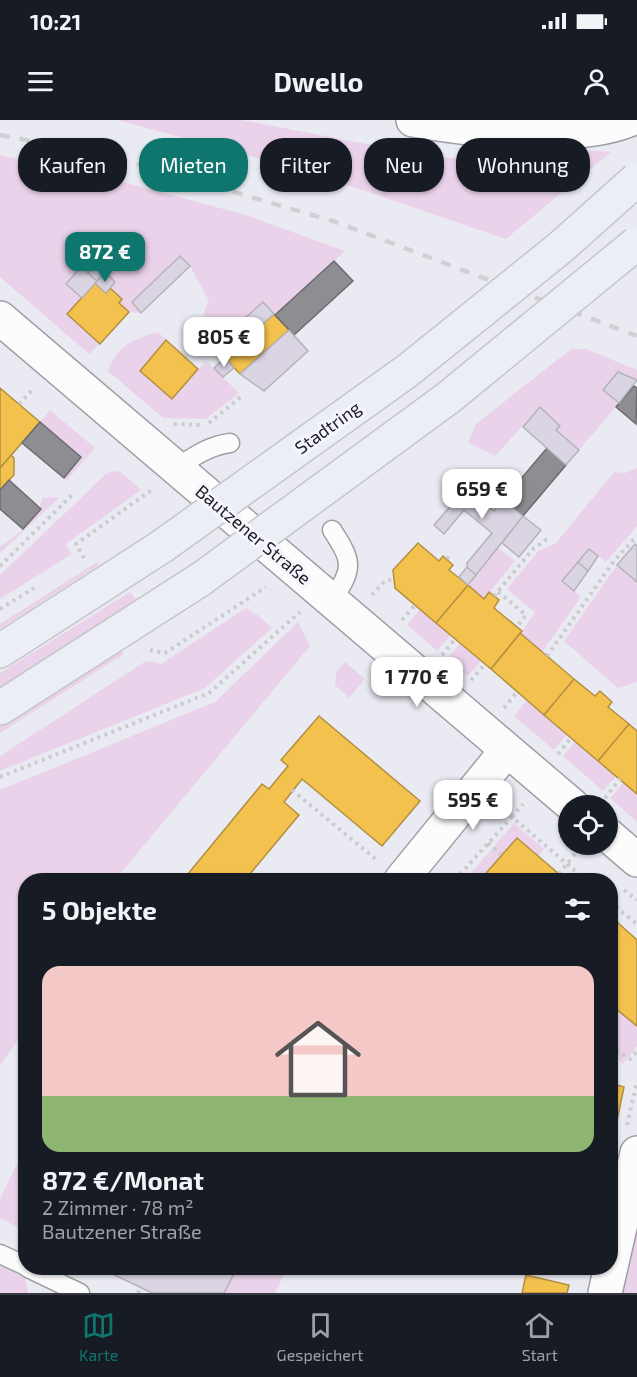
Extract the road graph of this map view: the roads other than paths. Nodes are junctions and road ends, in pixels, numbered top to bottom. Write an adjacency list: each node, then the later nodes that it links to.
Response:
1 (413, 120): 2 (street)
2 (629, 120)
3 (637, 179): 10 (main road, Stadtring, bridge)
4 (637, 243): 11 (main road, bridge)
5 (0, 318): 7 (street, Bautzener Straße)
6 (230, 443): 7 (lane)
7 (164, 479): 9 (street, Bautzener Straße)
8 (332, 530): 9 (lane)
9 (332, 601): 12 (street, Bautzener Straße)
10 (0, 651)
11 (0, 708)
12 (507, 750): 13 (street, Bautzener Straße); 16 (street)
13 (560, 795)
14 (618, 844): 15 (street)
15 (637, 860)
16 (391, 872)
17 (632, 1140): 18 (street)
18 (618, 1225)
19 (0, 1254): 20 (lane)
20 (18, 1262)
21 (38, 1275): 24 (lane)
22 (46, 1275): 25 (lane)
23 (609, 1275): 26 (street)
24 (45, 1293)
25 (80, 1293)
26 (605, 1293)

